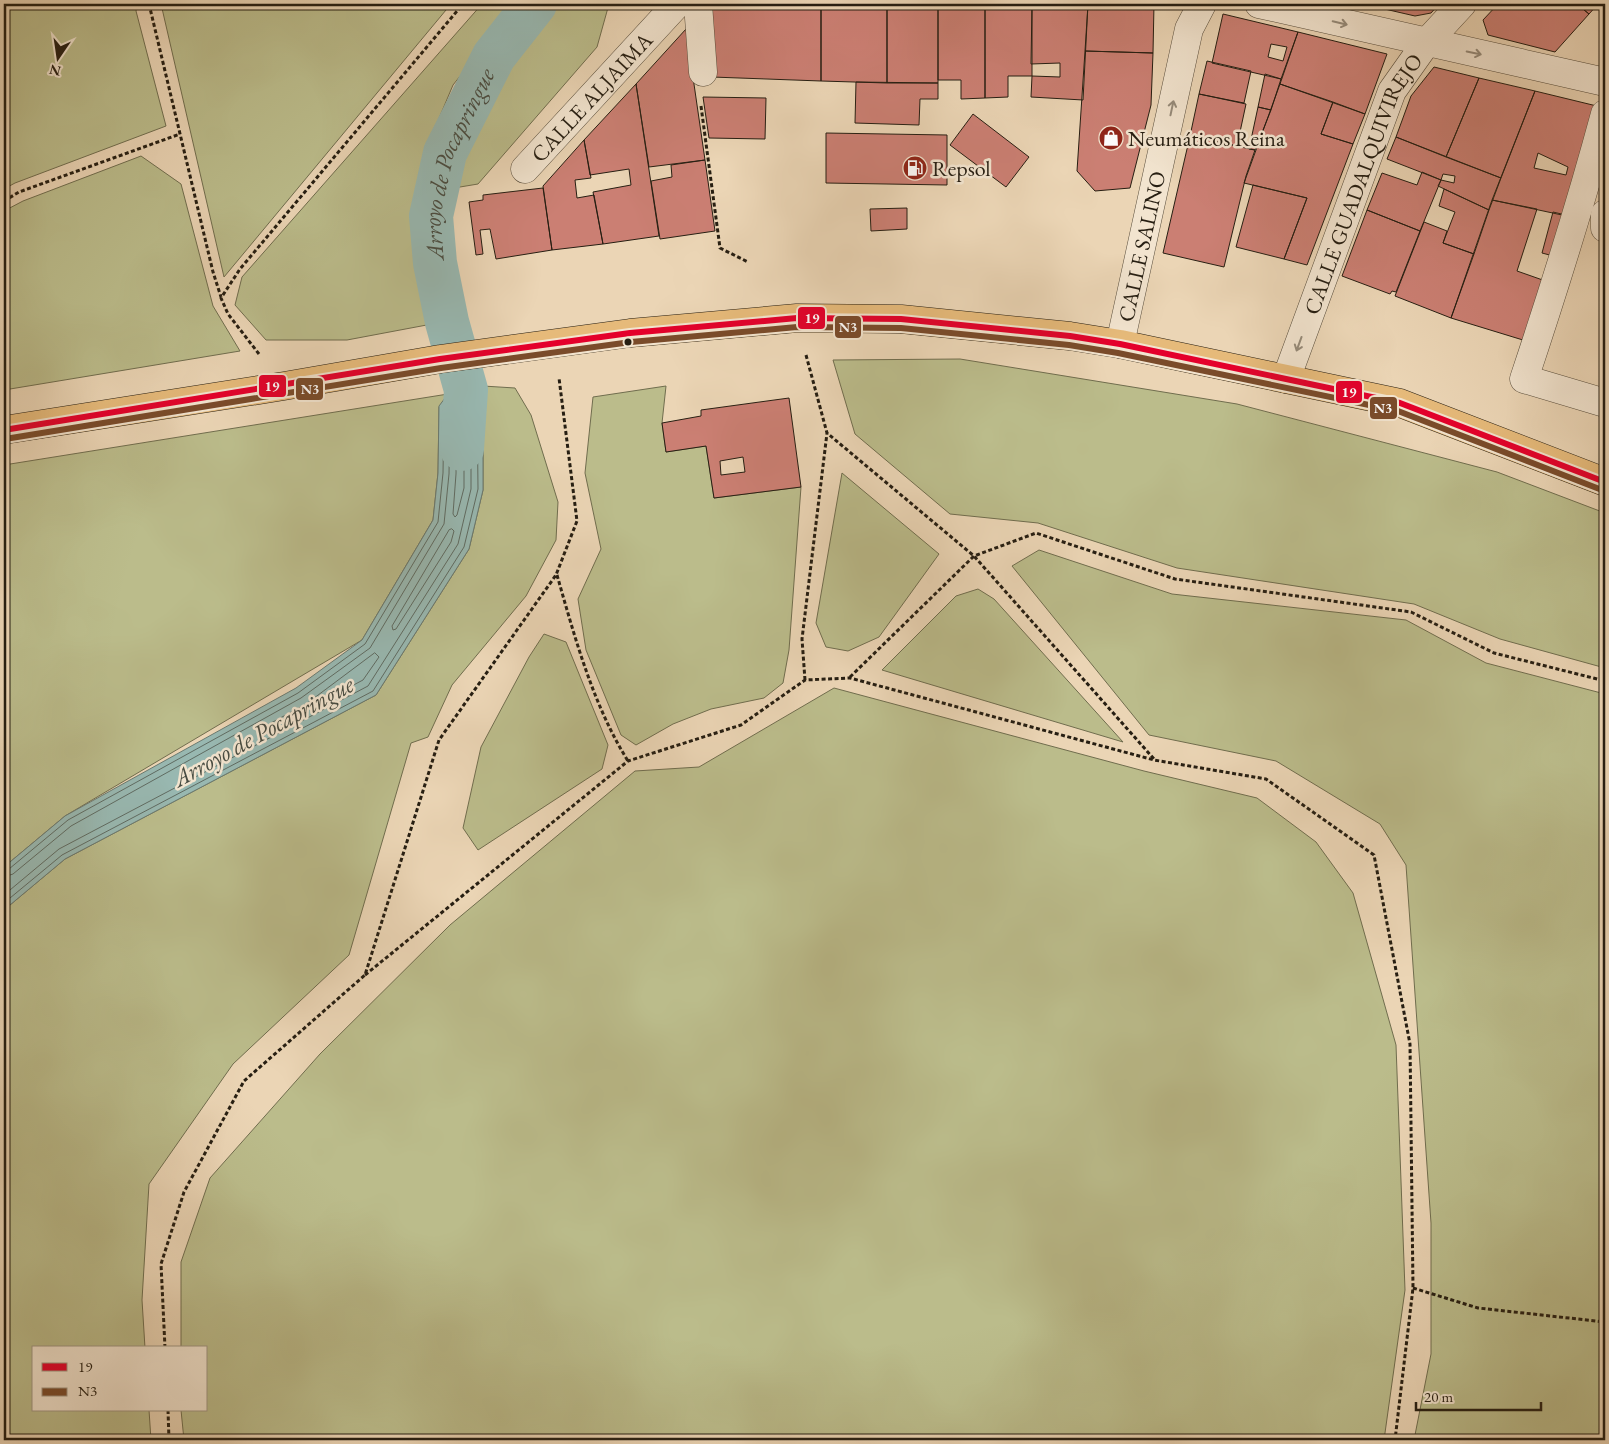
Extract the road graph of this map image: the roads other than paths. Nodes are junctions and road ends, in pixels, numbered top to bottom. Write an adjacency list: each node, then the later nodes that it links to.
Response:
1 (677, 4): 10 (street, CALLE ALJAIMA)
2 (698, 4): 7 (street)
3 (1202, 4): 13 (street, CALLE SALINO, one-way to 3)
4 (1259, 4): 6 (street, one-way to 6)
5 (1462, 4): 6 (street, CALLE GUADALQUIVIREJO)
6 (1426, 43): 8 (street, one-way to 8); 14 (street, CALLE GUADALQUIVIREJO, one-way to 14)
7 (703, 72)
8 (1601, 76)
9 (1605, 114): 15 (street)
10 (525, 169)
11 (1605, 214): 12 (street)
12 (1605, 228)
13 (1120, 344): 14 (main road); 16 (main road)
14 (1286, 379): 17 (main road)
15 (1605, 402)
16 (4, 430)
17 (1605, 482)

